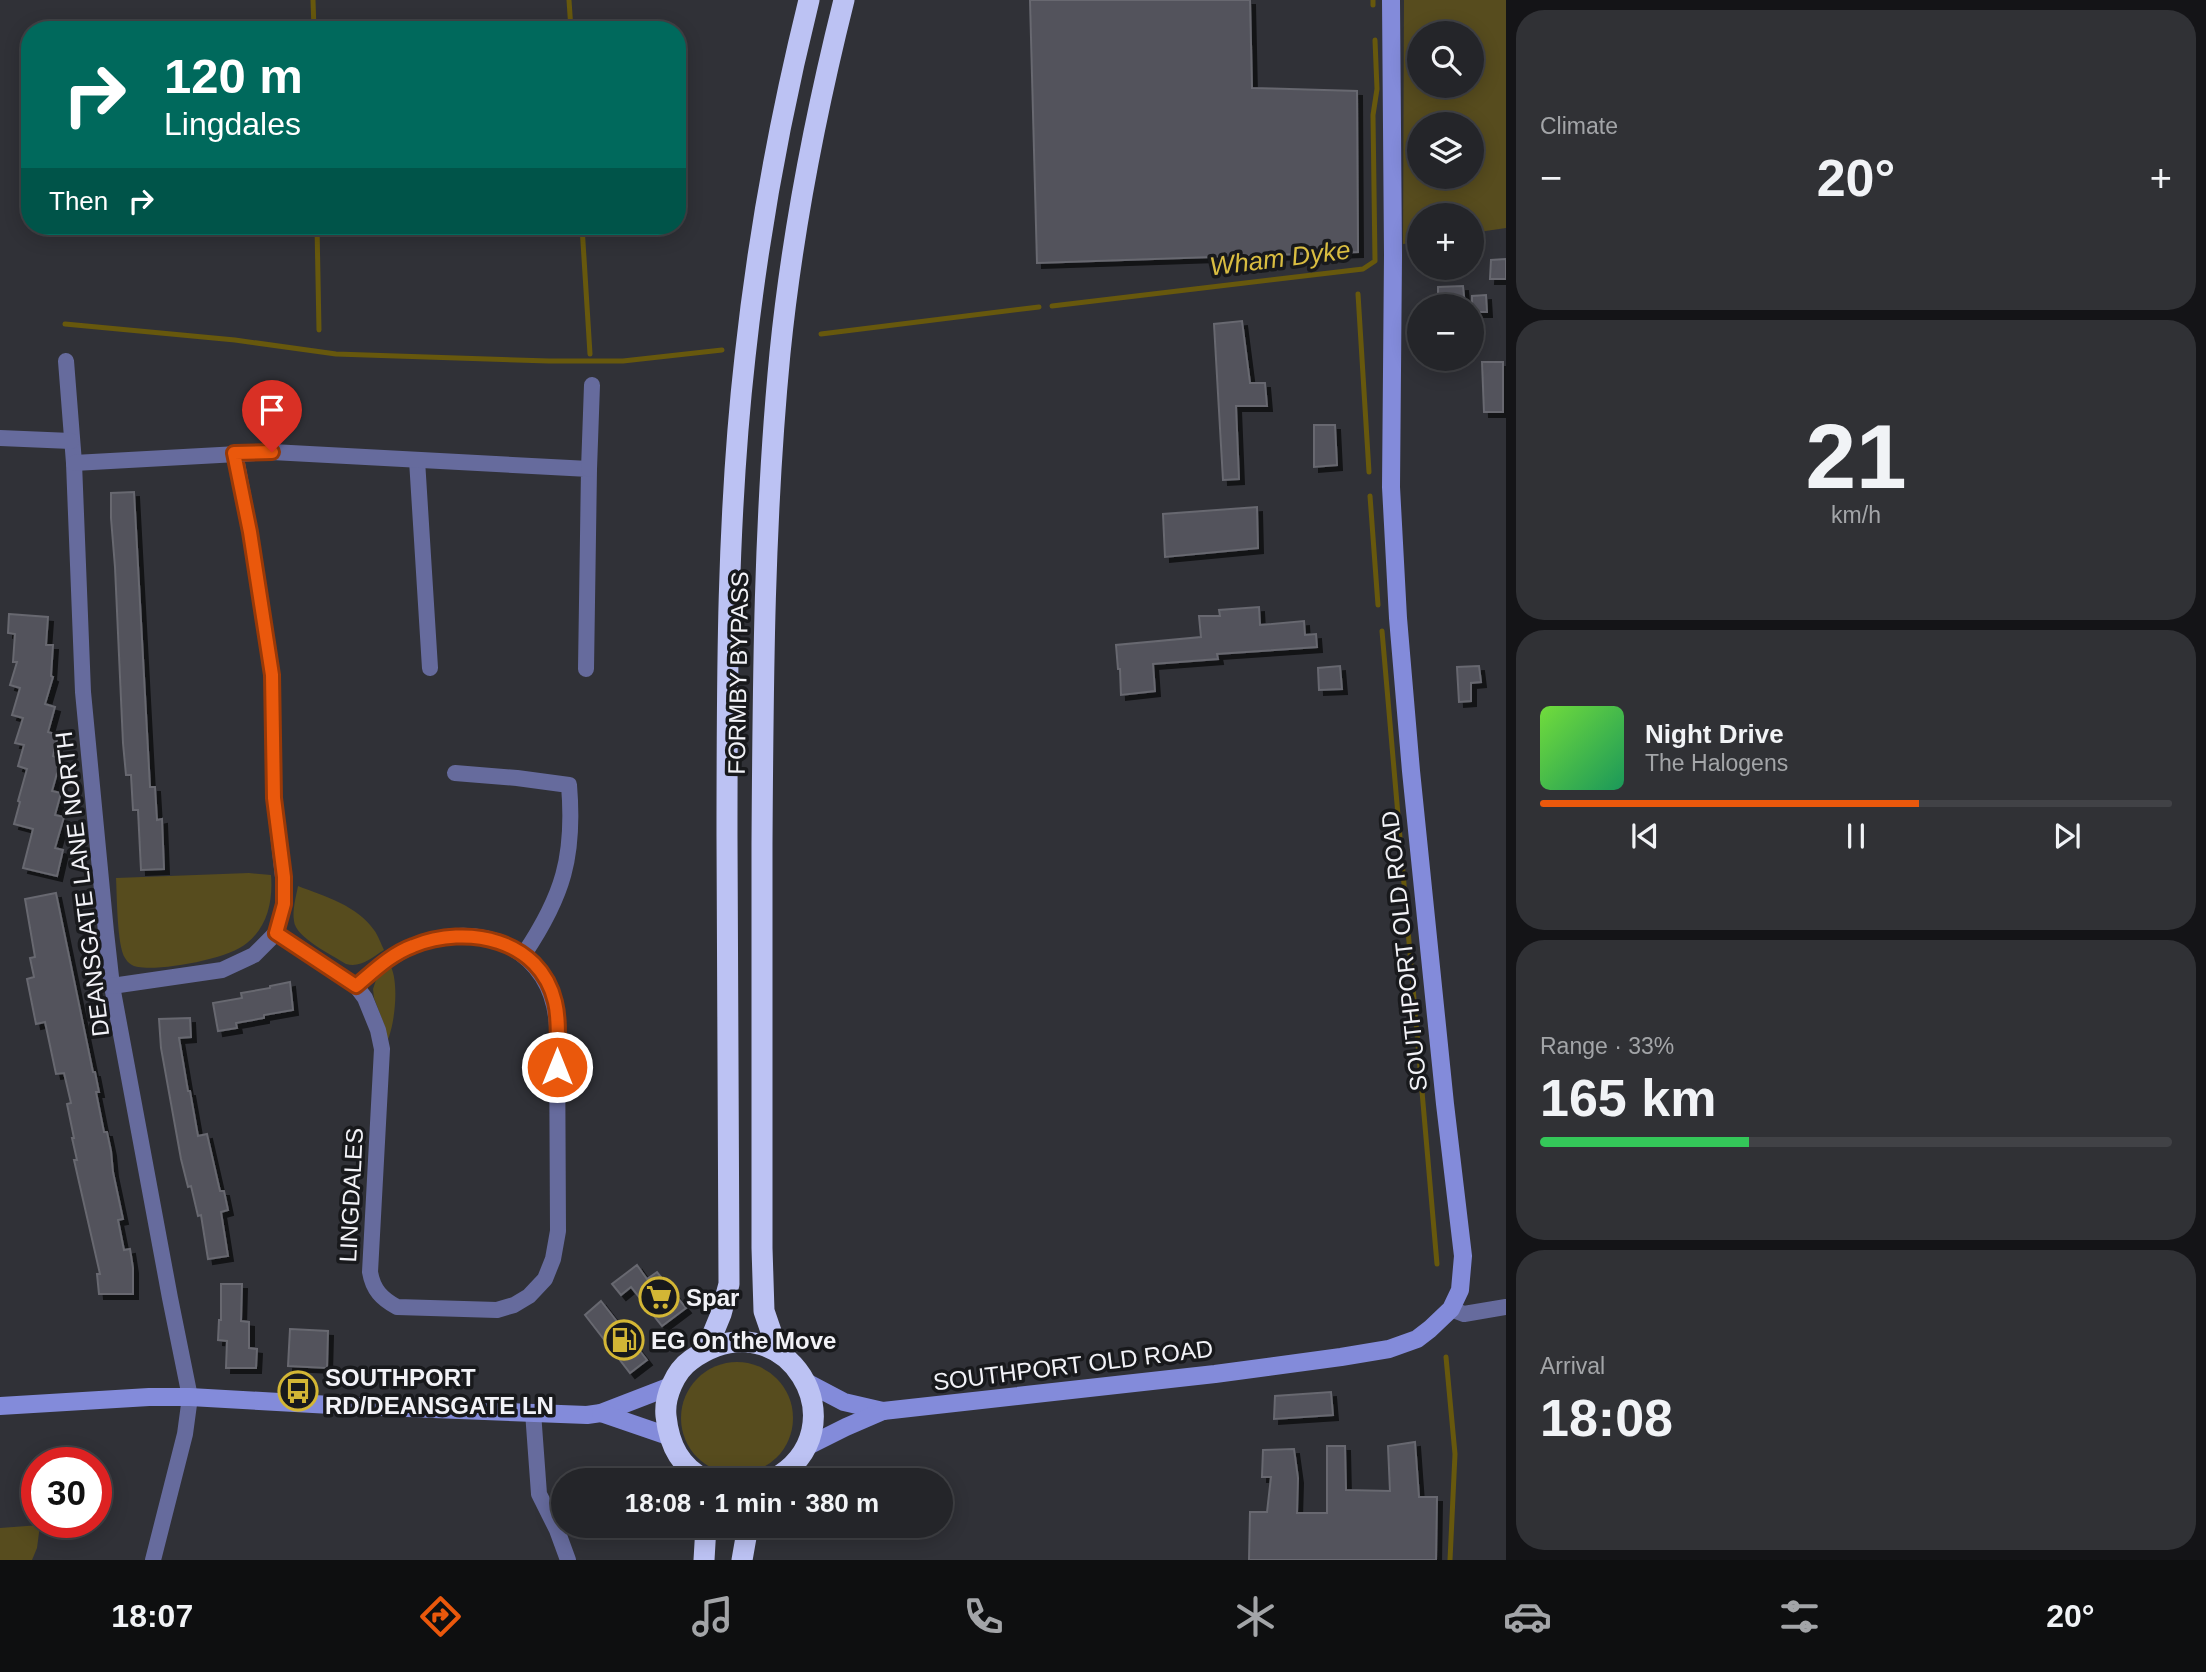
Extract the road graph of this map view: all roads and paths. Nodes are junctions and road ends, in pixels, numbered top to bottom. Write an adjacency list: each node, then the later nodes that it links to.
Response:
1 (809, 0): 21 (highway, FORMBY BYPASS)
2 (844, 0): 22 (highway, FORMBY BYPASS)
3 (1391, 0): 20 (street, SOUTHPORT OLD ROAD)
4 (66, 360): 7 (street, DEANSGATE LANE NORTH)
5 (592, 385): 11 (street)
6 (0, 438): 7 (street)
7 (71, 442): 10 (street, DEANSGATE LANE NORTH)
8 (234, 453): 9 (street); 10 (street); 15 (street)
9 (416, 460): 11 (street); 12 (street)
10 (74, 463): 17 (street, DEANSGATE LANE NORTH)
11 (589, 469): 13 (street)
12 (430, 668)
13 (586, 669)
14 (455, 773): 16 (street)
15 (276, 933): 17 (street); 18 (street, LINGDALES)
16 (524, 954): 18 (street, LINGDALES); 18 (street, LINGDALES)
17 (113, 986): 25 (street, DEANSGATE LANE NORTH)
18 (356, 986)
19 (1506, 1307): 20 (street)
20 (1451, 1309): 27 (street, SOUTHPORT OLD ROAD)
21 (707, 1348): 22 (highway); 24 (highway)
22 (778, 1352): 23 (highway)
23 (806, 1382): 27 (street); 31 (highway)
24 (671, 1386): 29 (street); 30 (highway)
25 (190, 1396): 26 (street); 28 (street); 36 (street)
26 (0, 1406)
27 (883, 1411): 31 (street)
28 (533, 1412): 29 (street); 37 (street)
29 (601, 1413): 30 (street)
30 (668, 1436): 32 (highway)
31 (806, 1447): 33 (highway)
32 (688, 1468)
33 (790, 1468)
34 (705, 1538): 38 (highway)
35 (746, 1538): 39 (highway)
36 (153, 1560)
37 (568, 1560)
38 (704, 1560)
39 (741, 1560)

